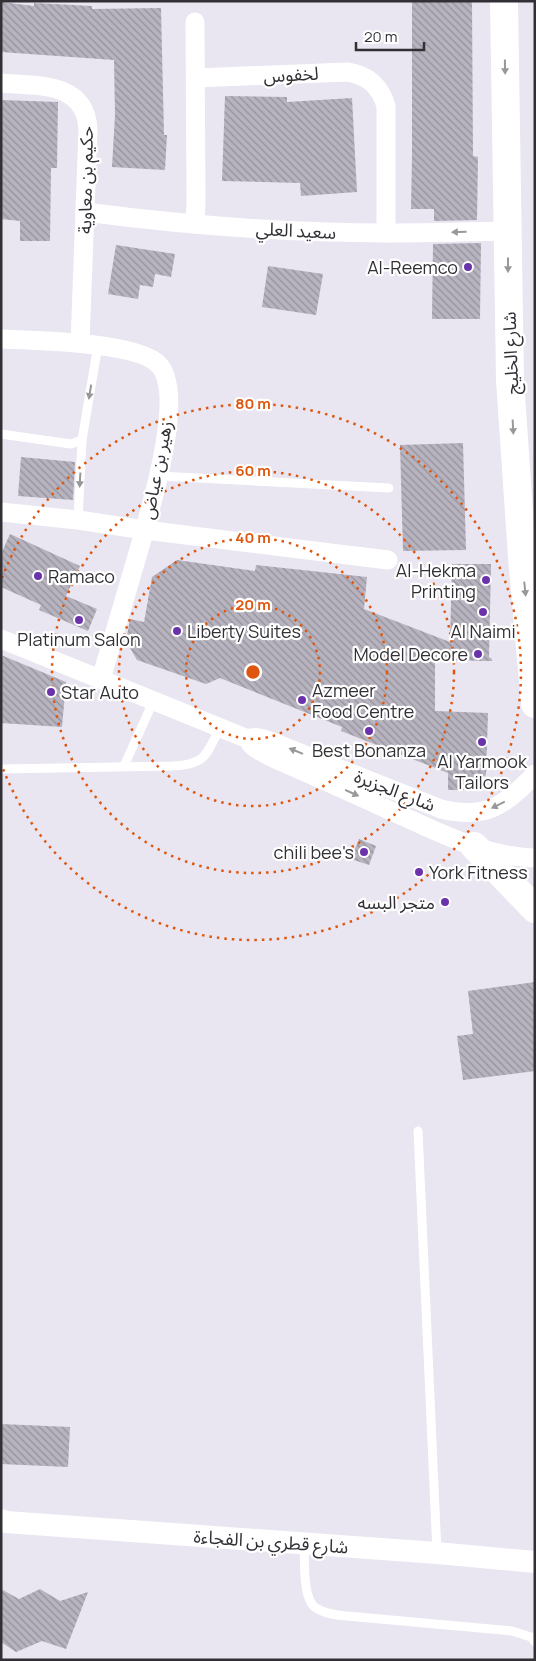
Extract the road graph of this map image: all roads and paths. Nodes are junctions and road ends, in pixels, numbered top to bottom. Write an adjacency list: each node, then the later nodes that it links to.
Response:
1 (504, 1): 7 (main road, شارع الخليج, one-way to 7)
2 (195, 22): 3 (street)
3 (196, 78): 6 (street); 8 (street, لخفوس)
4 (1, 83): 5 (street, حكيم بن معاوية)
5 (85, 212): 6 (street, سعيد العلي); 10 (street, حكيم بن معاوية)
6 (195, 224): 8 (street, سعيد العلي)
7 (508, 231): 8 (street, سعيد العلي, one-way to 8); 22 (main road, شارع الخليج, one-way to 22)
8 (386, 233)
9 (1, 338): 10 (street)
10 (80, 344): 12 (lane, one-way to 12); 13 (street, زهير بن عياض)
11 (1, 434): 12 (lane)
12 (82, 440): 16 (lane, one-way to 16)
13 (159, 476): 14 (lane); 17 (street, زهير بن عياض)
14 (389, 488)
15 (1, 512): 16 (street, زهير بن عياض)
16 (78, 520): 17 (street, زهير بن عياض)
17 (144, 530): 18 (street, زهير بن عياض); 20 (street, زهير بن عياض)
18 (388, 560)
19 (1, 639): 20 (street, شارع الجزيرة)
20 (101, 679): 21 (street, شارع الجزيرة)
21 (153, 702): 23 (street, شارع الجزيرة); 25 (lane)
22 (535, 704)
23 (220, 728): 24 (street, شارع الجزيرة); 25 (lane)
24 (248, 739): 27 (street, شارع الجزيرة, one-way to 24); 28 (street, شارع الجزيرة, one-way to 28)
25 (124, 766): 26 (lane)
26 (1, 769)
27 (535, 774)
28 (474, 846): 29 (street, شارع الجزيرة); 30 (main road)
29 (535, 858)
30 (535, 909)
31 (418, 1131): 34 (lane)
32 (3, 1522): 33 (street, شارع قطري بن الفجاءة)
33 (304, 1544): 34 (street, شارع قطري بن الفجاءة); 36 (lane)
34 (436, 1553): 35 (street, شارع قطري بن الفجاءة)
35 (535, 1562)
36 (535, 1642)

